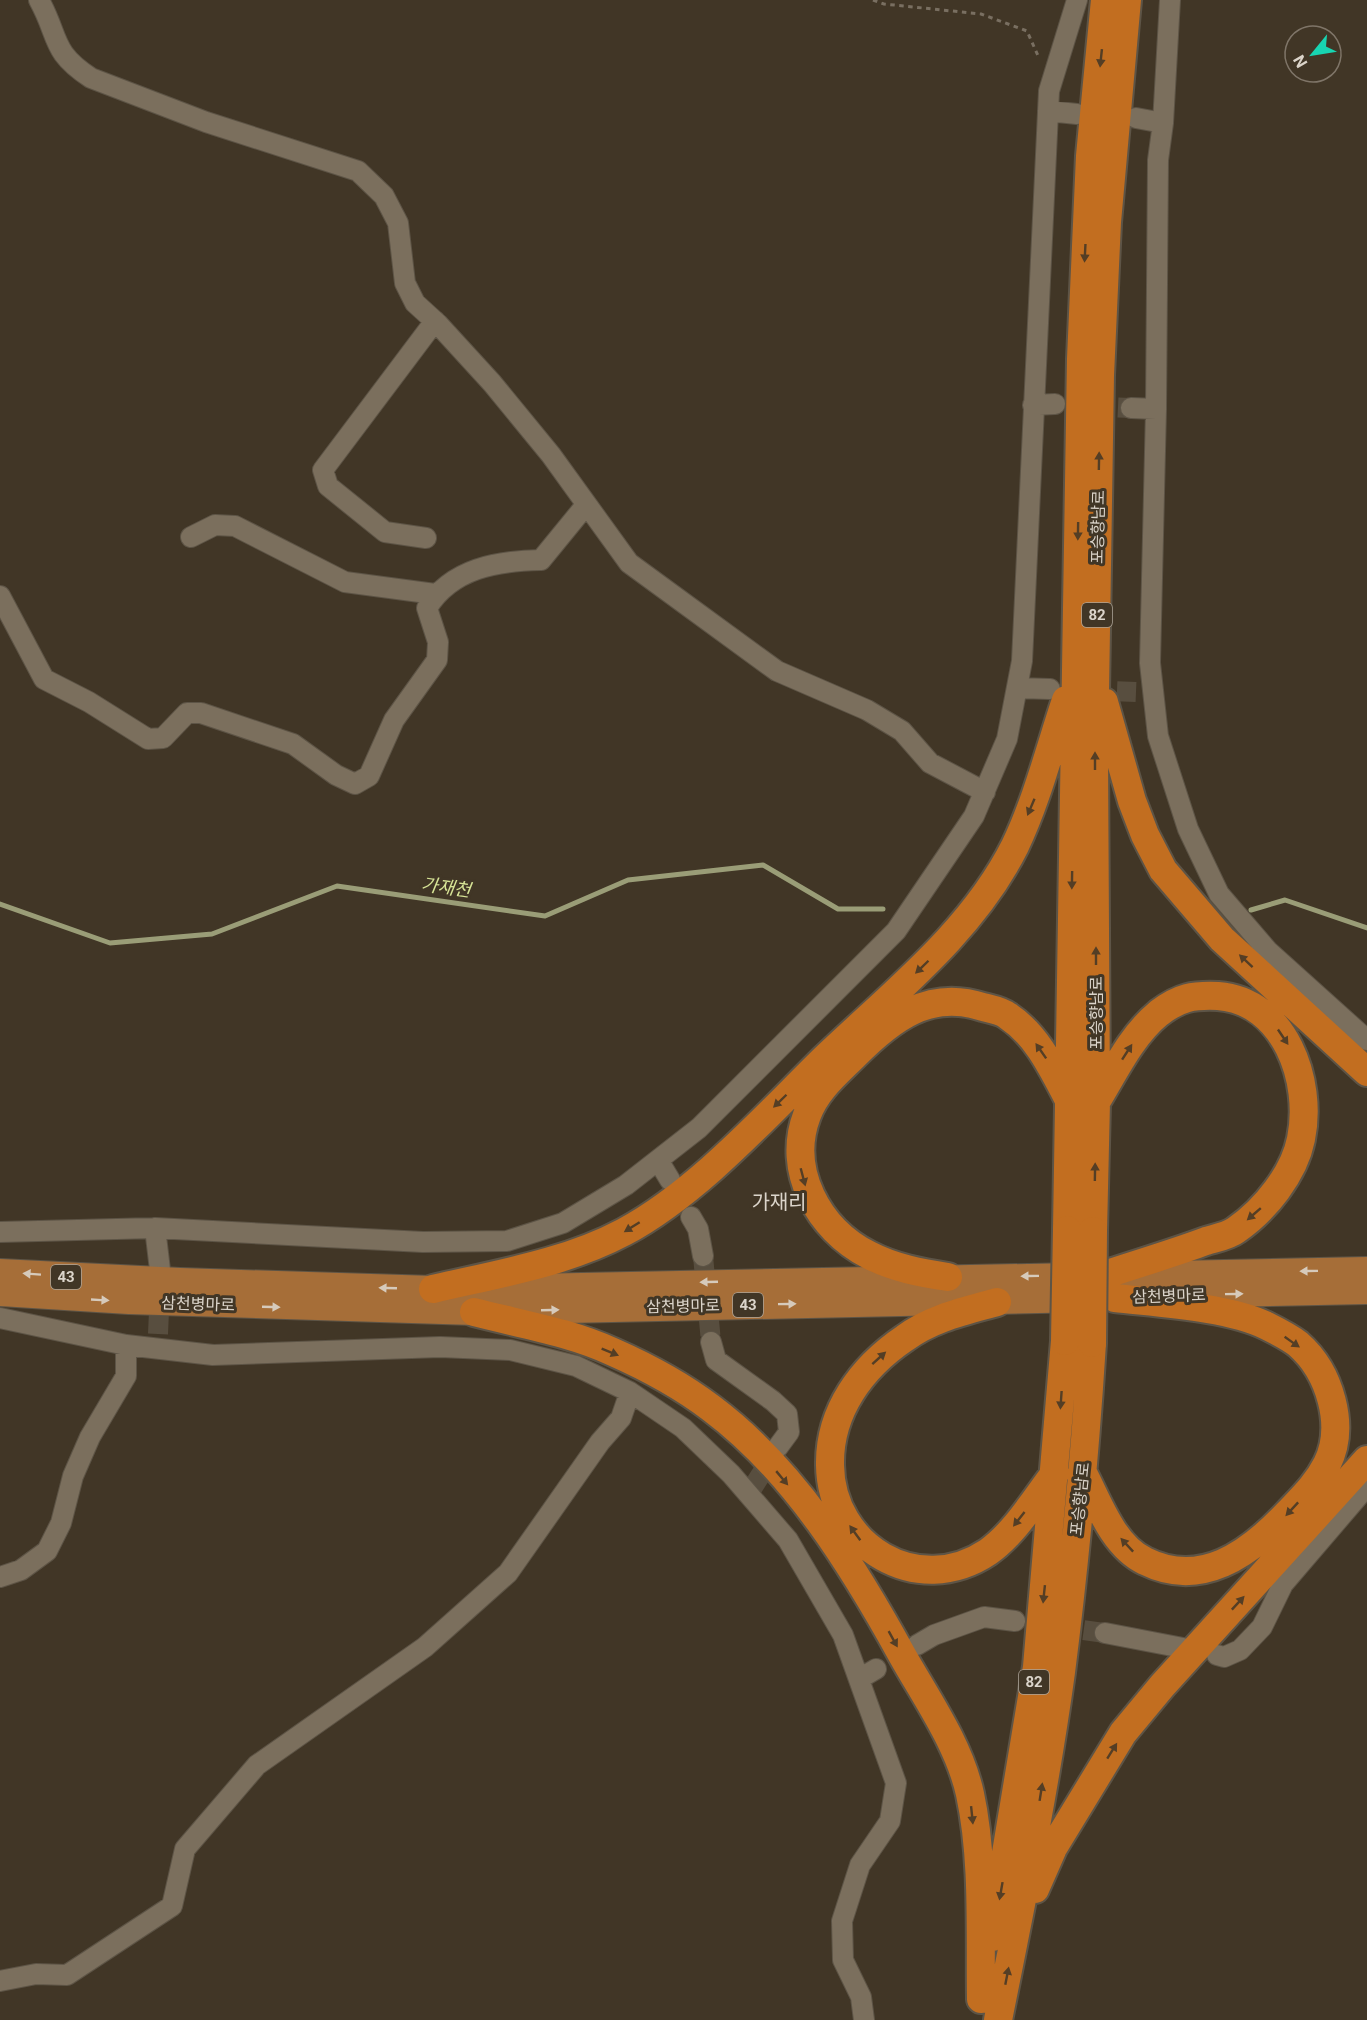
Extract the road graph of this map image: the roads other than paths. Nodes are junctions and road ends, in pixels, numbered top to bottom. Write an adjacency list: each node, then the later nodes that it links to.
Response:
1 (39, 0): 10 (street)
2 (1077, 0): 6 (street)
3 (1105, 0): 20 (highway, 포승향남로 / 82, one-way to 20)
4 (1127, 0): 20 (highway, 포승향남로 / 82, one-way to 4)
5 (1170, 0): 9 (street)
6 (1049, 101): 7 (street); 12 (street)
7 (1077, 114)
8 (1136, 118): 9 (street)
9 (1163, 123): 14 (street)
10 (435, 321): 15 (street); 17 (street)
11 (1055, 404): 12 (street)
12 (1034, 405): 21 (street)
13 (1131, 408): 14 (street)
14 (1156, 409): 24 (street)
15 (586, 505): 18 (street); 23 (street)
16 (191, 537): 18 (street)
17 (426, 538)
18 (435, 594): 19 (street)
19 (0, 596)
20 (1086, 674): 25 (highway, one-way to 20); 26 (highway, 포승향남로 / 82); 38 (highway, one-way to 38)
21 (1017, 688): 22 (street); 23 (street)
22 (1050, 689)
23 (985, 792): 27 (street)
24 (1367, 1040)
25 (1367, 1072)
26 (1083, 1102): 36 (highway, one-way to 36); 37 (highway, one-way to 37); 45 (highway, 포승향남로 / 82, bridge)
27 (658, 1160): 28 (street); 30 (street)
28 (670, 1180)
29 (691, 1217): 32 (street)
30 (155, 1228): 31 (street); 33 (street)
31 (0, 1232)
32 (703, 1256)
33 (160, 1270)
34 (1367, 1270): 37 (main road, 삼천병마로 / 43, one-way to 37)
35 (0, 1272): 38 (main road, 삼천병마로 / 43, one-way to 35)
36 (948, 1277): 37 (main road, 삼천병마로 / 43, one-way to 36); 38 (main road, 삼천병마로 / 43, one-way to 38)
37 (1111, 1286): 39 (main road, 삼천병마로 / 43, one-way to 39); 41 (main road, 삼천병마로 / 43); 51 (highway, one-way to 51)
38 (433, 1289)
39 (1367, 1292)
40 (0, 1293): 42 (main road, 삼천병마로 / 43, one-way to 42)
41 (997, 1302): 42 (main road, 삼천병마로 / 43, one-way to 41); 50 (highway, one-way to 41)
42 (474, 1312): 63 (highway, one-way to 63)
43 (0, 1318): 46 (street)
44 (711, 1342): 48 (street)
45 (1078, 1342): 50 (highway, 포승향남로 / 82, one-way to 50); 51 (highway, 포승향남로 / 82)
46 (126, 1346): 47 (street); 53 (street)
47 (630, 1392): 60 (street); 62 (street)
48 (778, 1447)
49 (1367, 1460): 61 (highway, one-way to 49)
50 (1055, 1473): 63 (highway, 포승향남로 / 82, one-way to 63)
51 (1083, 1473): 61 (highway, 포승향남로 / 82, one-way to 51)
52 (1367, 1486): 58 (street)
53 (0, 1577)
54 (1016, 1621): 56 (street)
55 (1105, 1634): 57 (street)
56 (917, 1645)
57 (1183, 1648)
58 (1217, 1655)
59 (876, 1669): 60 (street)
60 (859, 1679): 64 (street)
61 (1016, 1932): 63 (highway, 포승향남로 / 82, one-way to 61)
62 (0, 1981)
63 (985, 2013)
64 (864, 2020)

